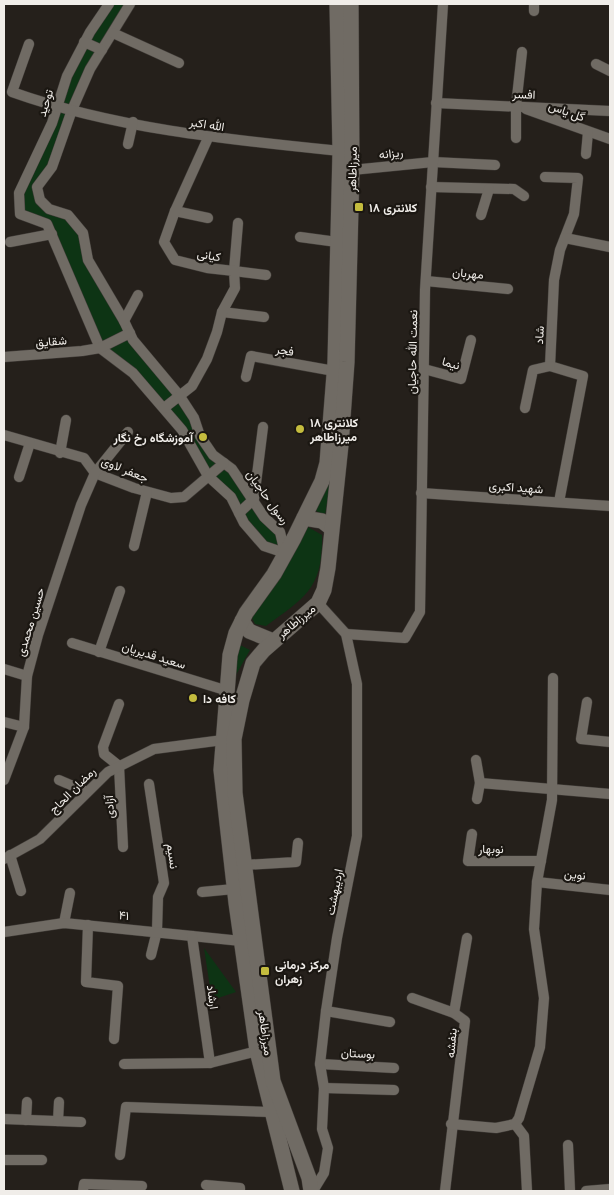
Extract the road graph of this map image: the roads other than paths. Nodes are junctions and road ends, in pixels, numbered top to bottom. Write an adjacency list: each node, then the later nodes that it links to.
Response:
1 (109, 4): 7 (street, توحید)
2 (130, 4): 6 (street)
3 (337, 4): 25 (main road, میرزاطاهر)
4 (351, 4): 29 (main road, میرزاطاهر)
5 (443, 4): 14 (street, نعمت الله حاجیان)
6 (113, 33): 9 (street); 11 (street)
7 (84, 42): 9 (street); 16 (street, توحید)
8 (29, 44): 16 (street, الله اکبر)
9 (102, 50): 17 (street)
10 (522, 52): 15 (street)
11 (179, 63)
12 (596, 64): 13 (street)
13 (610, 71)
14 (436, 103): 15 (street, افسر); 27 (street, نعمت الله حاجیان)
15 (516, 106): 18 (street, افسر); 20 (street, گل یاس); 22 (street)
16 (57, 108): 17 (street, الله اکبر); 38 (street, توحید)
17 (72, 110): 19 (street, الله اکبر); 51 (street, رسول حاجیان)
18 (610, 111)
19 (133, 122): 21 (street, الله اکبر); 24 (street)
20 (588, 132): 23 (street, گل یاس); 26 (street)
21 (208, 138): 25 (street, الله اکبر); 34 (street, کیانی)
22 (516, 138)
23 (610, 139)
24 (128, 144)
25 (340, 151): 42 (main road, میرزاطاهر)
26 (586, 154)
27 (433, 162): 28 (street, ریزانه); 29 (street, ریزانه); 31 (street, نعمت الله حاجیان)
28 (495, 165)
29 (352, 170): 82 (main road, میرزاطاهر)
30 (546, 177): 40 (street, شاد)
31 (431, 187): 32 (street); 46 (street, نعمت الله حاجیان)
32 (489, 189): 33 (street); 35 (street)
33 (524, 196)
34 (175, 211): 36 (street); 44 (street, کیانی)
35 (481, 215)
36 (208, 218)
37 (238, 223): 44 (street)
38 (52, 234): 41 (street); 54 (street)
39 (300, 237): 42 (street)
40 (565, 238): 43 (street); 56 (street, شاد)
41 (10, 242)
42 (337, 242): 59 (main road, میرزاطاهر)
43 (610, 247)
44 (234, 271): 45 (street); 49 (street, کیانی)
45 (266, 275)
46 (426, 281): 47 (street, مهربان); 57 (street, نعمت الله حاجیان)
47 (508, 289)
48 (138, 295): 51 (street)
49 (222, 312): 50 (street); 62 (street, کیانی)
50 (264, 316)
51 (124, 321): 52 (street, رسول حاجیان)
52 (130, 334): 54 (street, شقایق); 58 (street, رسول حاجیان)
53 (471, 340): 57 (street, نیما)
54 (100, 348): 55 (street, شقایق); 61 (street)
55 (4, 357)
56 (550, 366): 64 (street); 78 (street)
57 (424, 369): 76 (street, نعمت الله حاجیان)
58 (158, 371): 61 (street); 62 (street, رسول حاجیان)
59 (334, 372): 60 (street, فجر); 81 (main road, میرزاطاهر)
60 (246, 376)
61 (146, 387): 63 (street)
62 (179, 395): 63 (street, کیانی); 71 (street, رسول حاجیان)
63 (164, 408): 73 (street)
64 (526, 408)
65 (66, 420): 70 (street)
66 (263, 427): 77 (street)
67 (128, 432): 72 (street, حسین محمدی)
68 (4, 435): 69 (street, جعفر لاوی)
69 (30, 443): 70 (street, جعفر لاوی); 74 (street)
70 (60, 453): 72 (street, جعفر لاوی)
71 (224, 463): 73 (street, جعفر لاوی); 77 (street, رسول حاجیان)
72 (95, 474): 75 (street, جعفر لاوی); 93 (street, حسین محمدی)
73 (208, 476): 75 (street, جعفر لاوی); 80 (street)
74 (19, 477)
75 (147, 492): 83 (street)
76 (421, 493): 78 (street, شهید اکبری); 88 (street, نعمت الله حاجیان)
77 (254, 499): 80 (street); 84 (street, رسول حاجیان)
78 (559, 502): 79 (street, شهید اکبری)
79 (610, 506)
80 (239, 513): 84 (street)
81 (304, 518): 82 (main road); 84 (main road, میرزاطاهر)
82 (331, 528): 86 (main road, میرزاطاهر)
83 (134, 546)
84 (285, 553): 87 (main road, میرزاطاهر)
85 (120, 591): 91 (street)
86 (318, 603): 88 (street, اردیبهشت); 89 (main road, میرزاطاهر)
87 (242, 621): 89 (main road); 95 (main road, میرزاطاهر)
88 (346, 634): 133 (street, اردیبهشت)
89 (273, 641): 117 (main road, میرزاطاهر)
90 (72, 643): 91 (street, سعید قدیریان)
91 (99, 652): 95 (street, سعید قدیریان)
92 (4, 669): 93 (street)
93 (27, 676): 99 (street, حسین محمدی)
94 (553, 678): 108 (street)
95 (228, 691): 100 (main road, میرزاطاهر)
96 (587, 702): 101 (street)
97 (119, 704): 103 (street)
98 (4, 722): 99 (street)
99 (24, 727): 104 (street, حسین محمدی)
100 (223, 740): 103 (street, رمضان الحاج); 119 (main road, میرزاطاهر)
101 (610, 742)
102 (476, 760): 106 (street)
103 (119, 766): 109 (street, رمضان الحاج); 114 (street, آزادی)
104 (4, 780)
105 (59, 780): 109 (street)
106 (480, 783): 108 (street); 111 (street)
107 (149, 784): 126 (street, نسیم)
108 (552, 789): 110 (street); 116 (street)
109 (88, 792): 115 (street, رمضان الحاج)
110 (610, 794)
111 (478, 799)
112 (472, 834): 116 (street, نوبهار)
113 (298, 843): 117 (street)
114 (123, 847)
115 (7, 857): 121 (street)
116 (541, 861): 118 (street)
117 (244, 865): 157 (main road, میرزاطاهر)
118 (537, 882): 120 (street, نوین); 152 (street)
119 (234, 889): 122 (street); 130 (main road, میرزاطاهر)
120 (610, 890)
121 (21, 891)
122 (202, 892)
123 (70, 893): 124 (street)
124 (64, 923): 125 (street, ۴۱); 127 (street, ۴۱)
125 (88, 925): 126 (street, ۴۱); 136 (street)
126 (157, 931): 128 (street, ۴۱); 131 (street, نسیم)
127 (4, 932)
128 (192, 936): 130 (street, ۴۱); 138 (street, ارشاد)
129 (467, 938): 134 (street)
130 (241, 941): 137 (main road, میرزاطاهر)
131 (152, 956)
132 (412, 998): 134 (street, بنفشه)
133 (326, 1011): 135 (street); 140 (street, اردیبهشت)
134 (454, 1013): 151 (street, بنفشه)
135 (390, 1022)
136 (114, 1039)
137 (257, 1051): 138 (street); 146 (main road, میرزاطاهر)
138 (210, 1063): 139 (street)
139 (124, 1064)
140 (320, 1064): 141 (street, بوستان); 142 (street, اردیبهشت)
141 (394, 1068)
142 (324, 1088): 143 (street); 165 (street, اردیبهشت)
143 (394, 1090)
144 (27, 1102): 148 (street)
145 (59, 1102): 149 (street)
146 (271, 1112): 154 (street); 158 (main road, میرزاطاهر)
147 (4, 1119): 148 (street)
148 (26, 1120): 149 (street)
149 (58, 1121): 150 (street)
150 (81, 1122)
151 (451, 1124): 152 (street); 166 (street, بنفشه)
152 (515, 1124): 167 (street)
153 (568, 1145): 168 (street)
154 (120, 1155)
155 (4, 1160): 156 (street)
156 (42, 1160)
157 (304, 1166): 158 (main road); 165 (main road, میرزاطاهر)
158 (287, 1173): 164 (main road, میرزاطاهر)
159 (206, 1185): 163 (street)
160 (142, 1186): 162 (street)
161 (610, 1189): 169 (street)
162 (83, 1191)
163 (240, 1191)
164 (292, 1191)
165 (312, 1191)
166 (445, 1191)
167 (527, 1191)
168 (570, 1191)
169 (586, 1191)

